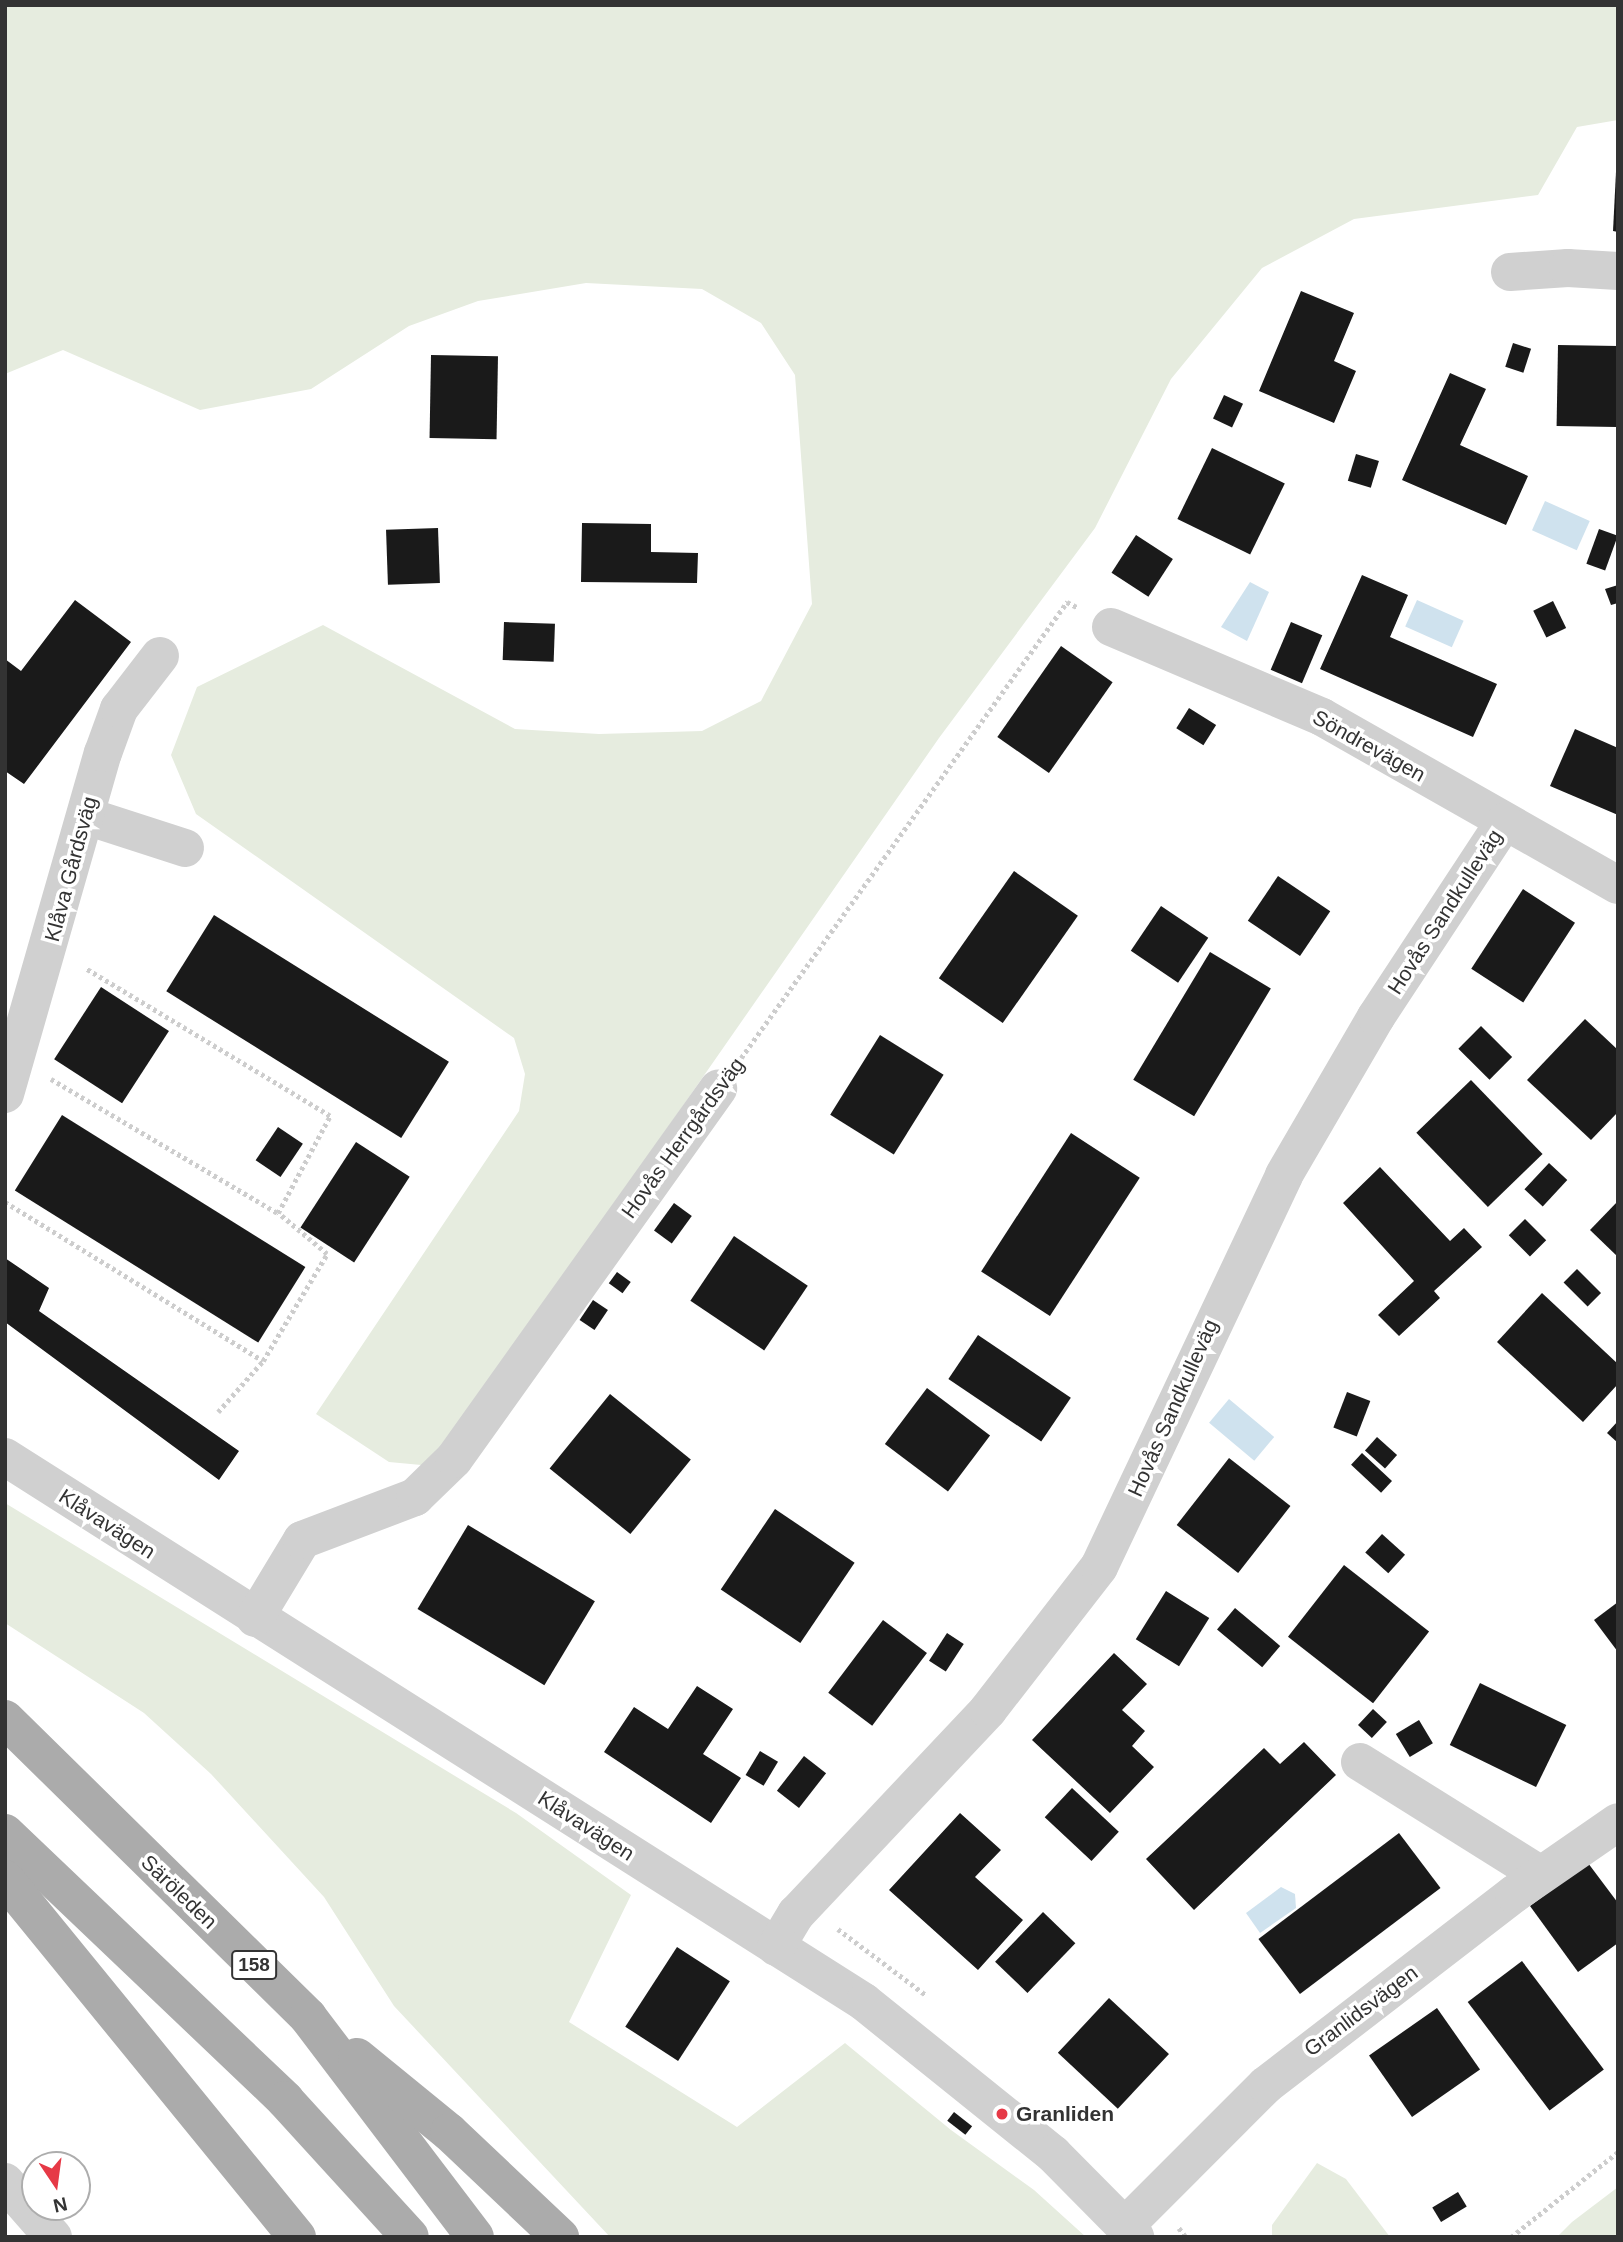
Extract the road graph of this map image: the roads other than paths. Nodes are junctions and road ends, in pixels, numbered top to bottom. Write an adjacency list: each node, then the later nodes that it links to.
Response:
1 (1618, 271): 2 (street)
2 (1510, 272)
3 (1111, 627): 6 (street, Söndrevägen)
4 (160, 656): 5 (street, Klåva Gårdsväg)
5 (86, 816): 7 (street); 9 (street, Klåva Gårdsväg)
6 (1504, 822): 8 (street, Söndrevägen); 19 (street, Hovås Sandkulleväg)
7 (186, 848)
8 (1618, 885)
9 (11, 1077)
10 (718, 1089): 12 (street, Hovås Herrgårdsväg)
11 (5, 1457): 12 (street, Klåvavägen)
12 (255, 1618): 19 (street, Klåvavägen)
13 (5, 1719): 20 (main road, Säröleden / 158)
14 (1360, 1762): 17 (street)
15 (1618, 1822): 17 (street, Granlidsvägen)
16 (5, 1833): 25 (main road)
17 (1541, 1875): 22 (street, Granlidsvägen)
18 (5, 1879): 24 (main road)
19 (776, 1947): 22 (street, Klåvavägen)
20 (308, 2017): 26 (main road, Säröleden / 158); 27 (main road, 158)
21 (5, 2182): 23 (street)
22 (1130, 2231)
23 (53, 2237)
24 (297, 2237)
25 (410, 2237)
26 (475, 2237)
27 (560, 2237)

